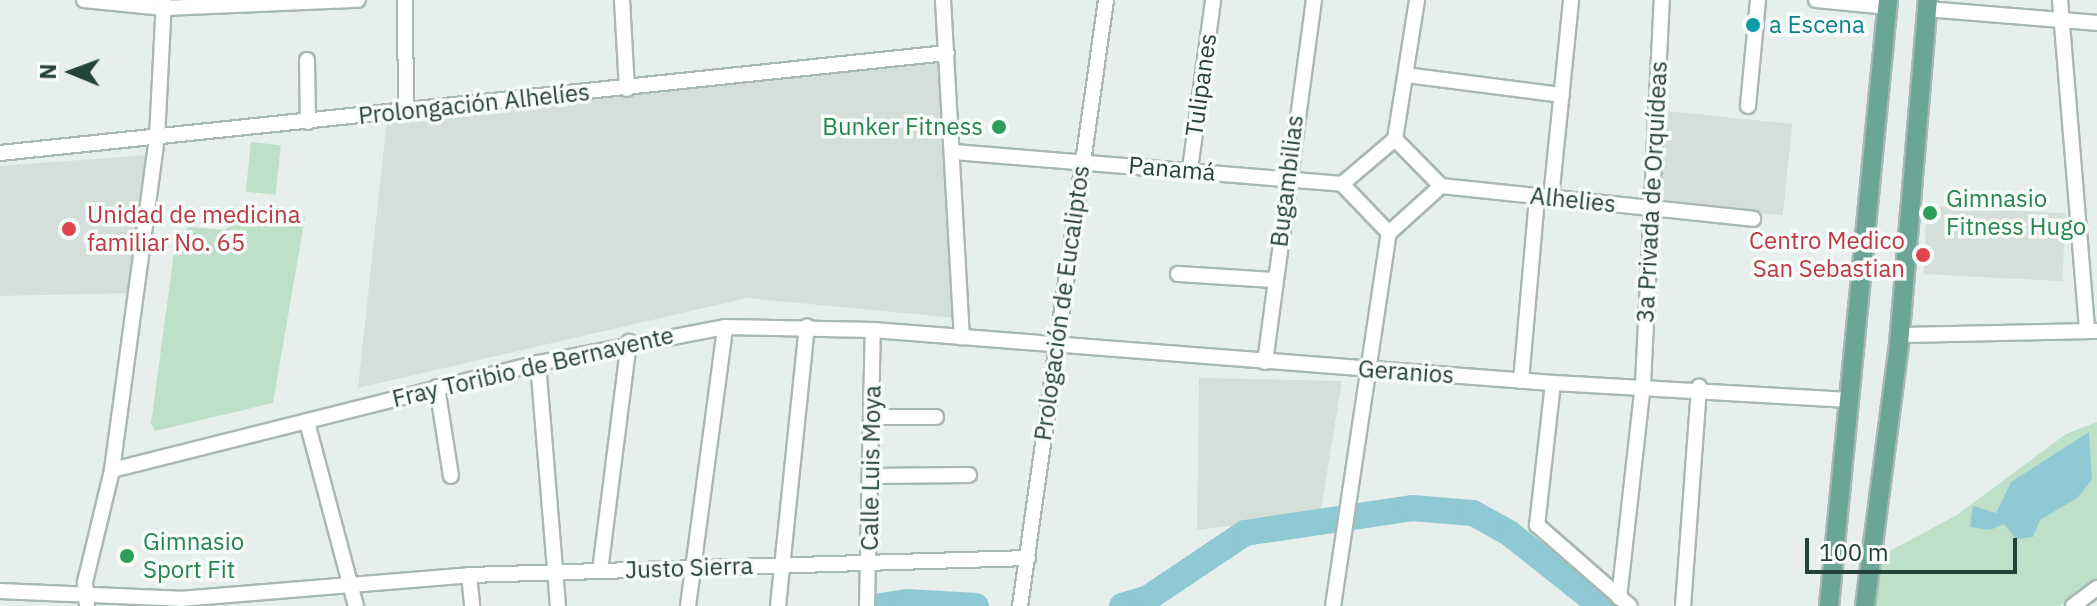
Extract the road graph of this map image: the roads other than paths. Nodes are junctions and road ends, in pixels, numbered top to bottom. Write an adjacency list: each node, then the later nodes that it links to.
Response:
1 (84, 0): 15 (street)
2 (358, 0): 16 (street)
3 (405, 0): 27 (street)
4 (622, 0): 24 (street)
5 (943, 0): 21 (street)
6 (1106, 0): 33 (street, Prologación de Eucaliptos)
7 (1213, 0): 34 (street, Tulipanes)
8 (1314, 0): 35 (street, Bugambilias)
9 (1417, 0): 23 (street)
10 (1571, 0): 25 (street)
11 (1662, 0): 39 (street, 3a Privada de Orquídeas)
12 (1758, 0): 26 (street)
13 (1816, 0): 17 (street)
14 (2060, 0): 19 (street)
15 (164, 4): 16 (street); 29 (street)
16 (244, 4)
17 (1888, 4): 60 (main road)
18 (1927, 5): 19 (street); 48 (main road)
19 (2061, 21): 20 (street); 47 (street)
20 (2097, 23)
21 (947, 53): 24 (street, Prolongación Alhelíes); 31 (street)
22 (307, 60): 28 (street)
23 (1406, 75): 25 (street); 30 (street)
24 (627, 89): 27 (street, Prolongación Alhelíes)
25 (1562, 95): 38 (street)
26 (1748, 106)
27 (406, 111): 28 (street, Prolongación Alhelíes)
28 (308, 122): 29 (street, Prolongación Alhelíes)
29 (157, 138): 32 (street, Prolongación Alhelíes); 64 (street)
30 (1395, 139): 36 (street); 37 (street)
31 (955, 152): 33 (street, Panamá); 49 (street)
32 (0, 153)
33 (1080, 162): 34 (street, Panamá); 51 (street, Prologación de Eucaliptos)
34 (1190, 169): 35 (street, Panamá)
35 (1286, 179): 36 (street, Panamá); 43 (street, Bugambilias)
36 (1342, 184): 41 (street)
37 (1441, 186): 38 (street, Alhelies); 41 (street)
38 (1544, 197): 39 (street, Alhelies); 55 (street)
39 (1653, 208): 40 (street, Alhelies); 57 (street, 3a Privada de Orquídeas)
40 (1753, 219)
41 (1389, 233): 54 (street)
42 (1178, 274): 43 (street)
43 (1274, 280): 52 (street, Bugambilias)
44 (725, 327): 45 (street, Fray Toribio de Bernavente); 50 (street, Fray Toribio de Bernavente); 71 (street)
45 (807, 327): 46 (street, Fray Toribio de Bernavente); 70 (street)
46 (873, 330): 49 (street, Fray Toribio de Bernavente); 61 (street, Calle Luis Moya)
47 (2092, 331): 48 (street)
48 (1899, 335): 92 (main road)
49 (962, 337): 51 (street, Geranios)
50 (629, 342): 53 (street, Fray Toribio de Bernavente); 72 (street)
51 (1056, 344): 52 (street, Geranios); 68 (street, Prologación de Eucaliptos)
52 (1265, 362): 54 (street, Geranios)
53 (538, 363): 58 (street, Fray Toribio de Bernavente); 73 (street)
54 (1368, 369): 55 (street, Geranios); 89 (street)
55 (1521, 381): 56 (street, Geranios)
56 (1553, 383): 57 (street, Geranios); 80 (street)
57 (1643, 384): 59 (street, Geranios); 80 (street, 3a Privada de Orquídeas)
58 (437, 387): 63 (street, Fray Toribio de Bernavente); 66 (street)
59 (1699, 387): 60 (street, Geranios); 90 (street)
60 (1851, 400): 91 (main road)
61 (872, 417): 62 (street); 67 (street, Calle Luis Moya)
62 (936, 417)
63 (307, 422): 64 (street, Fray Toribio de Bernavente); 75 (street)
64 (112, 470): 78 (street)
65 (969, 475): 67 (street)
66 (451, 476)
67 (871, 476): 69 (street, Calle Luis Moya)
68 (1028, 558): 69 (street, Justo Sierra); 88 (street, Prologación de Eucaliptos)
69 (869, 564): 70 (street, Justo Sierra); 82 (street, Calle Luis Moya)
70 (783, 565): 71 (street, Justo Sierra); 87 (street)
71 (694, 567): 72 (street, Justo Sierra); 86 (street)
72 (600, 571): 73 (street, Justo Sierra)
73 (555, 572): 74 (street, Justo Sierra); 85 (street)
74 (469, 575): 75 (street, Justo Sierra); 84 (street)
75 (349, 581): 81 (street, Justo Sierra); 83 (street)
76 (2097, 588): 93 (street)
77 (0, 591): 79 (street)
78 (87, 595): 79 (street); 81 (street, Justo Sierra)
79 (68, 600)
80 (1624, 602)
81 (180, 603)
82 (867, 604)
83 (356, 606)
84 (472, 606)
85 (558, 606)
86 (688, 606)
87 (778, 606)
88 (1020, 606)
89 (1333, 606)
90 (1683, 606)
91 (1829, 606)
92 (1865, 606)
93 (2073, 606)

